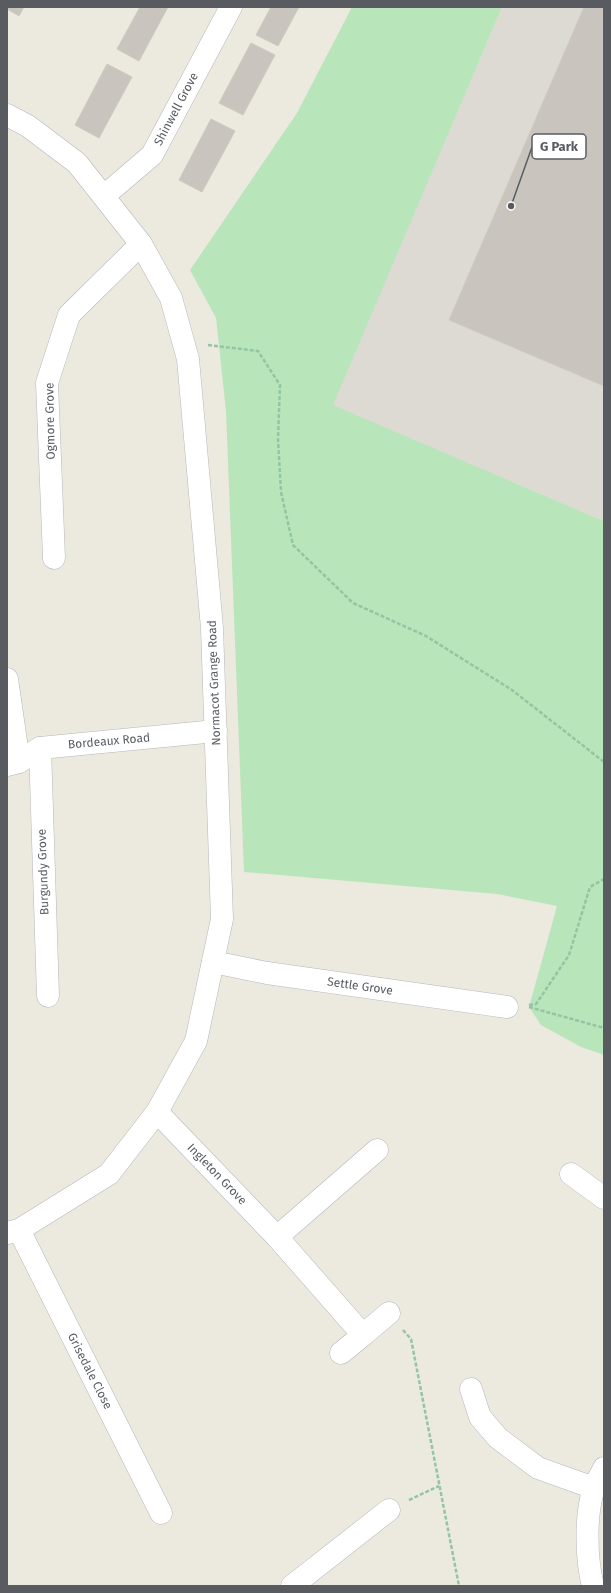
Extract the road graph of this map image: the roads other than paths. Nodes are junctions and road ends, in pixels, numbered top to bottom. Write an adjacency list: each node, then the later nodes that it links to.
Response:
1 (231, 7): 3 (street, Shinwell Grove)
2 (7, 115): 3 (street, Normacot Grange Road)
3 (104, 196): 4 (street, Normacot Grange Road)
4 (141, 244): 5 (street, Ogmore Grove); 7 (street, Normacot Grange Road)
5 (54, 558)
6 (7, 679): 9 (street)
7 (216, 731): 8 (street, Bordeaux Road); 10 (street, Normacot Grange Road)
8 (40, 748): 9 (street, Bordeaux Road); 11 (street, Burgundy Grove)
9 (13, 763)
10 (213, 962): 12 (street, Settle Grove); 13 (street, Normacot Grange Road)
11 (48, 996)
12 (507, 1007)
13 (157, 1112): 17 (street, Normacot Grange Road); 18 (street, Ingleton Grove)
14 (377, 1150): 18 (street)
15 (571, 1174): 16 (street)
16 (604, 1198)
17 (13, 1232): 26 (street, Grisedale Close)
18 (277, 1237): 20 (street, Ingleton Grove)
19 (389, 1314): 20 (street)
20 (363, 1335): 21 (street)
21 (341, 1353)
22 (470, 1389): 24 (street)
23 (604, 1468): 24 (street)
24 (594, 1488): 28 (street)
25 (389, 1510): 27 (street)
26 (162, 1513)
27 (292, 1586)
28 (593, 1586)

